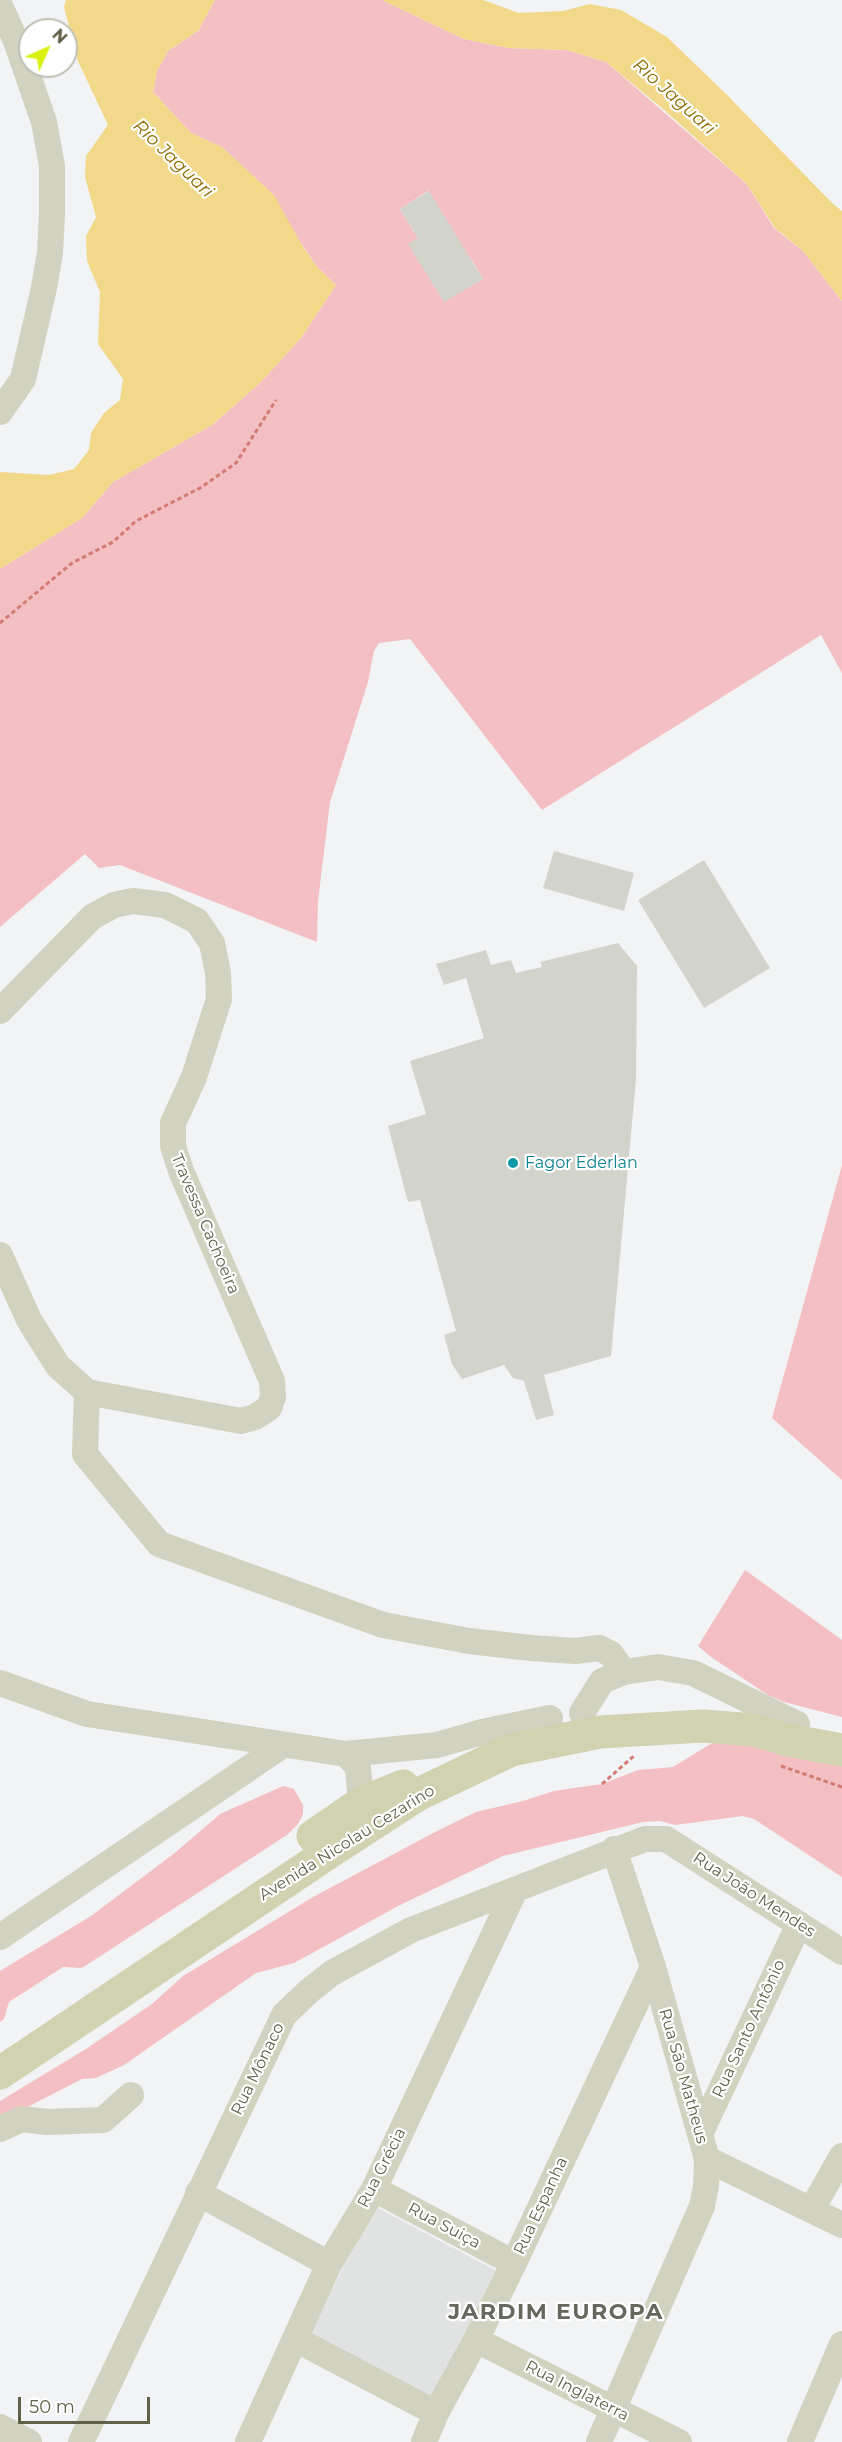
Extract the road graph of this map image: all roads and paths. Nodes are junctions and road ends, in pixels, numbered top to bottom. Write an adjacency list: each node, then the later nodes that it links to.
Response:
1 (0, 6): 3 (street)
2 (276, 400): 4 (path)
3 (0, 412)
4 (0, 623)
5 (0, 1011): 7 (street, Travessa Cachoeira)
6 (0, 1256): 7 (street)
7 (87, 1392): 8 (street)
8 (624, 1672): 10 (street); 12 (street)
9 (0, 1683): 14 (street)
10 (582, 1713): 11 (main road, Avenida Nicolau Cezarino); 12 (main road, Avenida Nicolau Cezarino)
11 (550, 1718): 17 (street); 21 (main road, Avenida Nicolau Cezarino)
12 (797, 1724): 13 (main road, Avenida Nicolau Cezarino)
13 (842, 1735)
14 (283, 1745): 17 (street); 26 (street)
15 (842, 1749): 30 (main road, Avenida Nicolau Cezarino)
16 (640, 1751): 19 (path)
17 (346, 1754): 21 (street)
18 (774, 1764): 20 (path)
19 (602, 1784)
20 (842, 1787)
21 (361, 1803): 29 (main road, Avenida Nicolau Cezarino)
22 (666, 1839): 23 (street, Rua Mônaco); 25 (street, Rua João Mendes)
23 (614, 1849): 24 (street, Rua Mônaco); 28 (street, Rua São Matheus)
24 (514, 1892): 36 (street, Rua Grécia); 37 (street, Rua Mônaco)
25 (799, 1924): 27 (street, Rua João Mendes); 33 (street, Rua Santo Antônio)
26 (0, 1937)
27 (842, 1952)
28 (653, 1967): 33 (street, Rua São Matheus); 40 (street, Rua Espanha)
29 (0, 2047)
30 (0, 2073)
31 (131, 2094): 32 (street)
32 (0, 2129)
33 (700, 2134): 35 (street, Rua São Matheus)
34 (842, 2156): 38 (street)
35 (707, 2159): 38 (street, Rua São Matheus); 45 (street)
36 (374, 2189): 40 (street, Rua Suiça); 41 (street, Rua Grécia)
37 (198, 2193): 41 (street); 49 (street, Rua Mônaco)
38 (812, 2209): 39 (street, Rua São Matheus)
39 (842, 2225)
40 (514, 2263): 43 (street, Rua Espanha)
41 (329, 2264): 42 (street, Rua Grécia)
42 (295, 2340): 46 (street); 50 (street, Rua Grécia)
43 (476, 2340): 45 (street, Rua Inglaterra); 46 (street, Rua Espanha)
44 (842, 2344): 54 (street)
45 (615, 2410): 52 (street); 53 (street, Rua Inglaterra)
46 (436, 2413): 51 (street, Rua Espanha)
47 (0, 2427): 48 (street)
48 (29, 2442)
49 (81, 2442)
50 (248, 2442)
51 (424, 2442)
52 (600, 2442)
53 (679, 2442)
54 (800, 2442)

